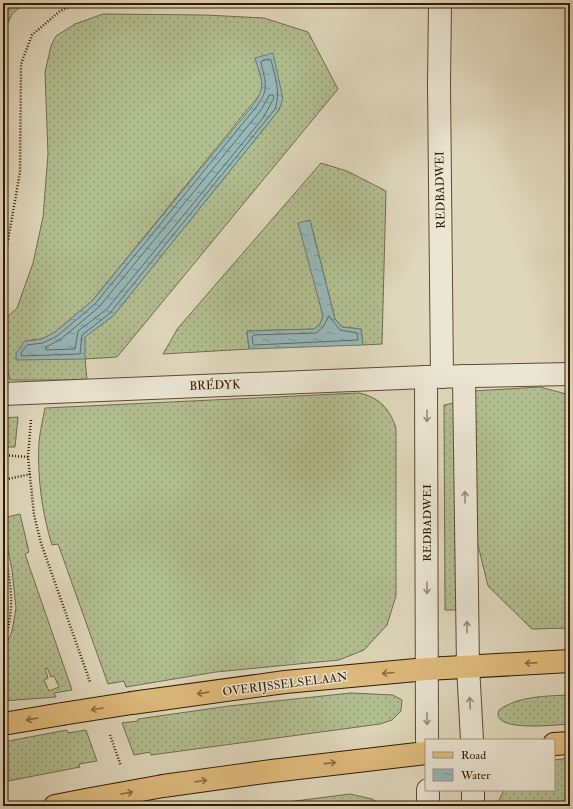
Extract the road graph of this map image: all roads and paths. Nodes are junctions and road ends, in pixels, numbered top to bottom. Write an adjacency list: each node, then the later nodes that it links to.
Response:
1 (79, 3): 3 (path)
2 (440, 3): 6 (street, REDBADWEI)
3 (3, 269)
4 (570, 374): 5 (street, BRÉDYK)
5 (464, 376): 6 (street, BRÉDYK); 16 (street, one-way to 5)
6 (434, 377): 7 (street, BRÉDYK); 17 (street, REDBADWEI, one-way to 17)
7 (34, 392): 8 (street, BRÉDYK); 10 (path)
8 (3, 394)
9 (3, 455): 10 (path)
10 (28, 457): 11 (path)
11 (31, 474): 12 (path); 18 (path)
12 (3, 480)
13 (3, 544): 14 (path)
14 (3, 644)
15 (570, 661): 16 (main road, OVERIJSSELSELAAN, one-way to 16)
16 (468, 666): 17 (main road, OVERIJSSELSELAAN); 22 (street, one-way to 16)
17 (427, 669): 19 (main road, OVERIJSSELSELAAN, one-way to 19, bridge); 21 (street, REDBADWEI, one-way to 21)
18 (91, 684)
19 (3, 724)
20 (107, 727): 26 (path)
21 (427, 739)
22 (472, 739)
23 (570, 743): 24 (main road)
24 (555, 744)
25 (425, 753): 29 (main road, one-way to 25, bridge)
26 (123, 770)
27 (428, 791): 30 (street)
28 (473, 791): 31 (street)
29 (55, 806)
30 (428, 806)
31 (473, 806)

